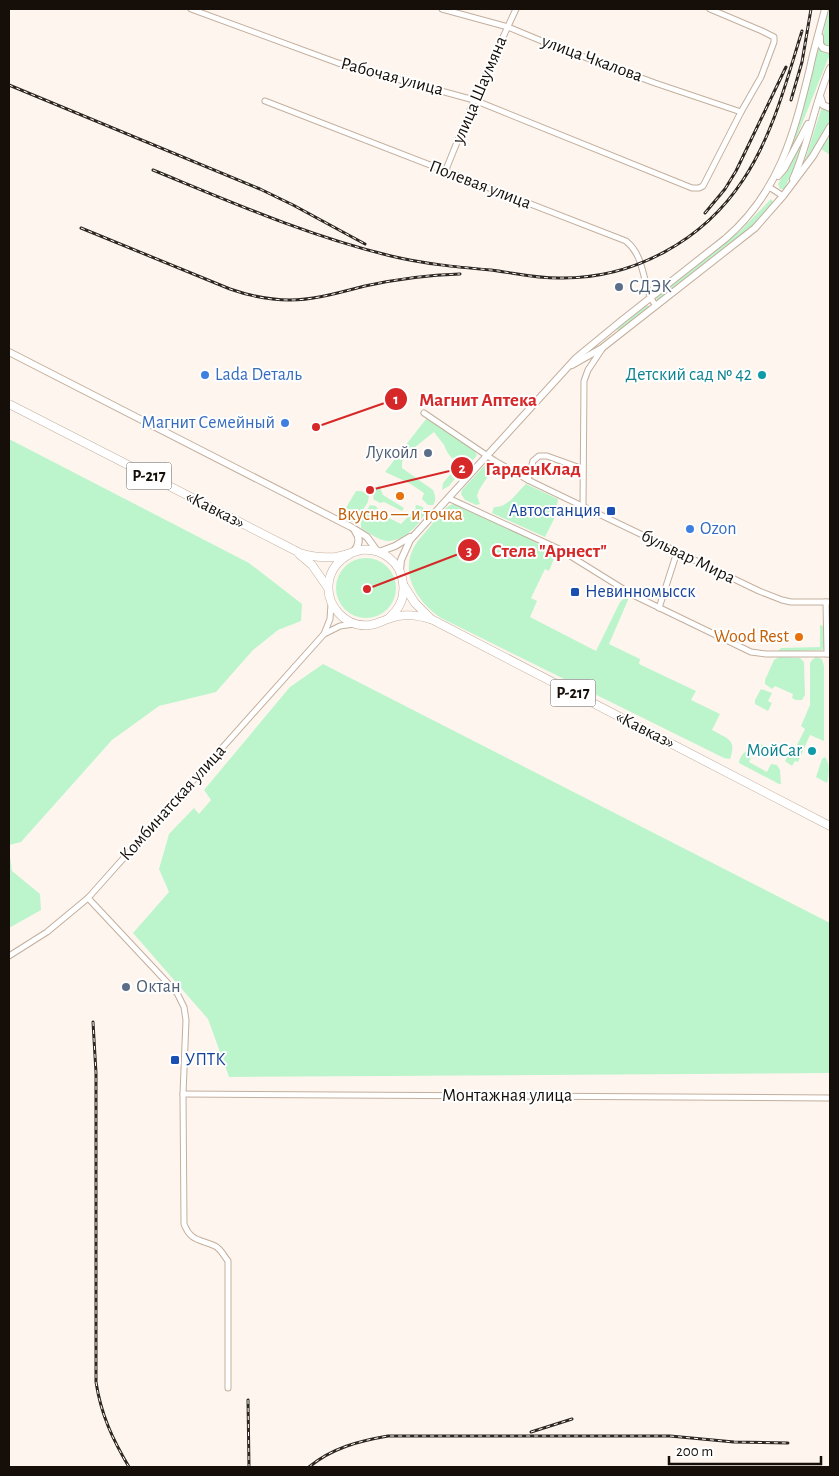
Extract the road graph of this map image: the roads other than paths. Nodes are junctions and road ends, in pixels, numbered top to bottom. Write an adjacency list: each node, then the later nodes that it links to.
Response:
1 (191, 9): 11 (street, Рабочая улица)
2 (442, 9): 6 (street, улица Чкалова)
3 (516, 9): 6 (street, улица Шаумяна)
4 (710, 9): 14 (street)
5 (825, 9): 7 (main road)
6 (508, 27): 11 (street, улица Шаумяна); 14 (street, улица Чкалова)
7 (819, 33): 8 (main road); 18 (main road)
8 (830, 50)
9 (830, 68): 10 (main road)
10 (820, 95): 13 (main road); 15 (main road)
11 (474, 100): 14 (street, Рабочая улица); 17 (street, улица Шаумяна)
12 (265, 101): 17 (street, Полевая улица)
13 (830, 108)
14 (741, 112)
15 (813, 114): 18 (main road); 19 (main road)
16 (830, 127): 19 (main road)
17 (446, 172): 20 (street, Полевая улица)
18 (770, 187): 19 (street); 20 (main road)
19 (785, 194): 21 (main road)
20 (651, 299): 21 (street, Полевая улица); 24 (main road)
21 (656, 306): 22 (main road)
22 (602, 348): 24 (main road); 28 (street)
23 (9, 352): 32 (main road)
24 (569, 367): 27 (main road)
25 (9, 404): 34 (highway, «Кавказ» / Р-217)
26 (424, 413): 27 (street, бульвар Мира)
27 (486, 456): 29 (street, бульвар Мира); 30 (main road)
28 (584, 469): 29 (street); 31 (street)
29 (528, 480): 31 (street, бульвар Мира)
30 (448, 498): 33 (main road); 43 (street)
31 (584, 506): 36 (street, бульвар Мира)
32 (351, 527): 35 (main road); 37 (main road)
33 (417, 532): 35 (main road); 38 (main road)
34 (288, 548): 37 (highway, «Кавказ» / Р-217); 40 (highway, «Кавказ» / Р-217)
35 (378, 552): 37 (highway, «Кавказ» / Р-217); 38 (highway)
36 (677, 552): 42 (street, бульвар Мира); 43 (street)
37 (351, 553): 40 (highway)
38 (400, 570): 39 (highway, «Кавказ» / Р-217)
39 (404, 586): 44 (highway); 45 (highway, «Кавказ» / Р-217)
40 (328, 588): 41 (highway, «Кавказ» / Р-217)
41 (331, 602): 46 (highway); 47 (street, Комбинатская улица)
42 (828, 602): 48 (street)
43 (659, 608): 48 (street)
44 (388, 619): 45 (highway, «Кавказ» / Р-217); 46 (highway, «Кавказ» / Р-217)
45 (433, 620): 49 (highway, «Кавказ» / Р-217)
46 (358, 624): 47 (street, Комбинатская улица)
47 (324, 634): 50 (street, Комбинатская улица)
48 (829, 654)
49 (830, 826)
50 (88, 898): 51 (street, Комбинатская улица); 52 (street)
51 (9, 956)
52 (183, 1094): 53 (street, Монтажная улица); 54 (street)
53 (830, 1098)
54 (228, 1388)

